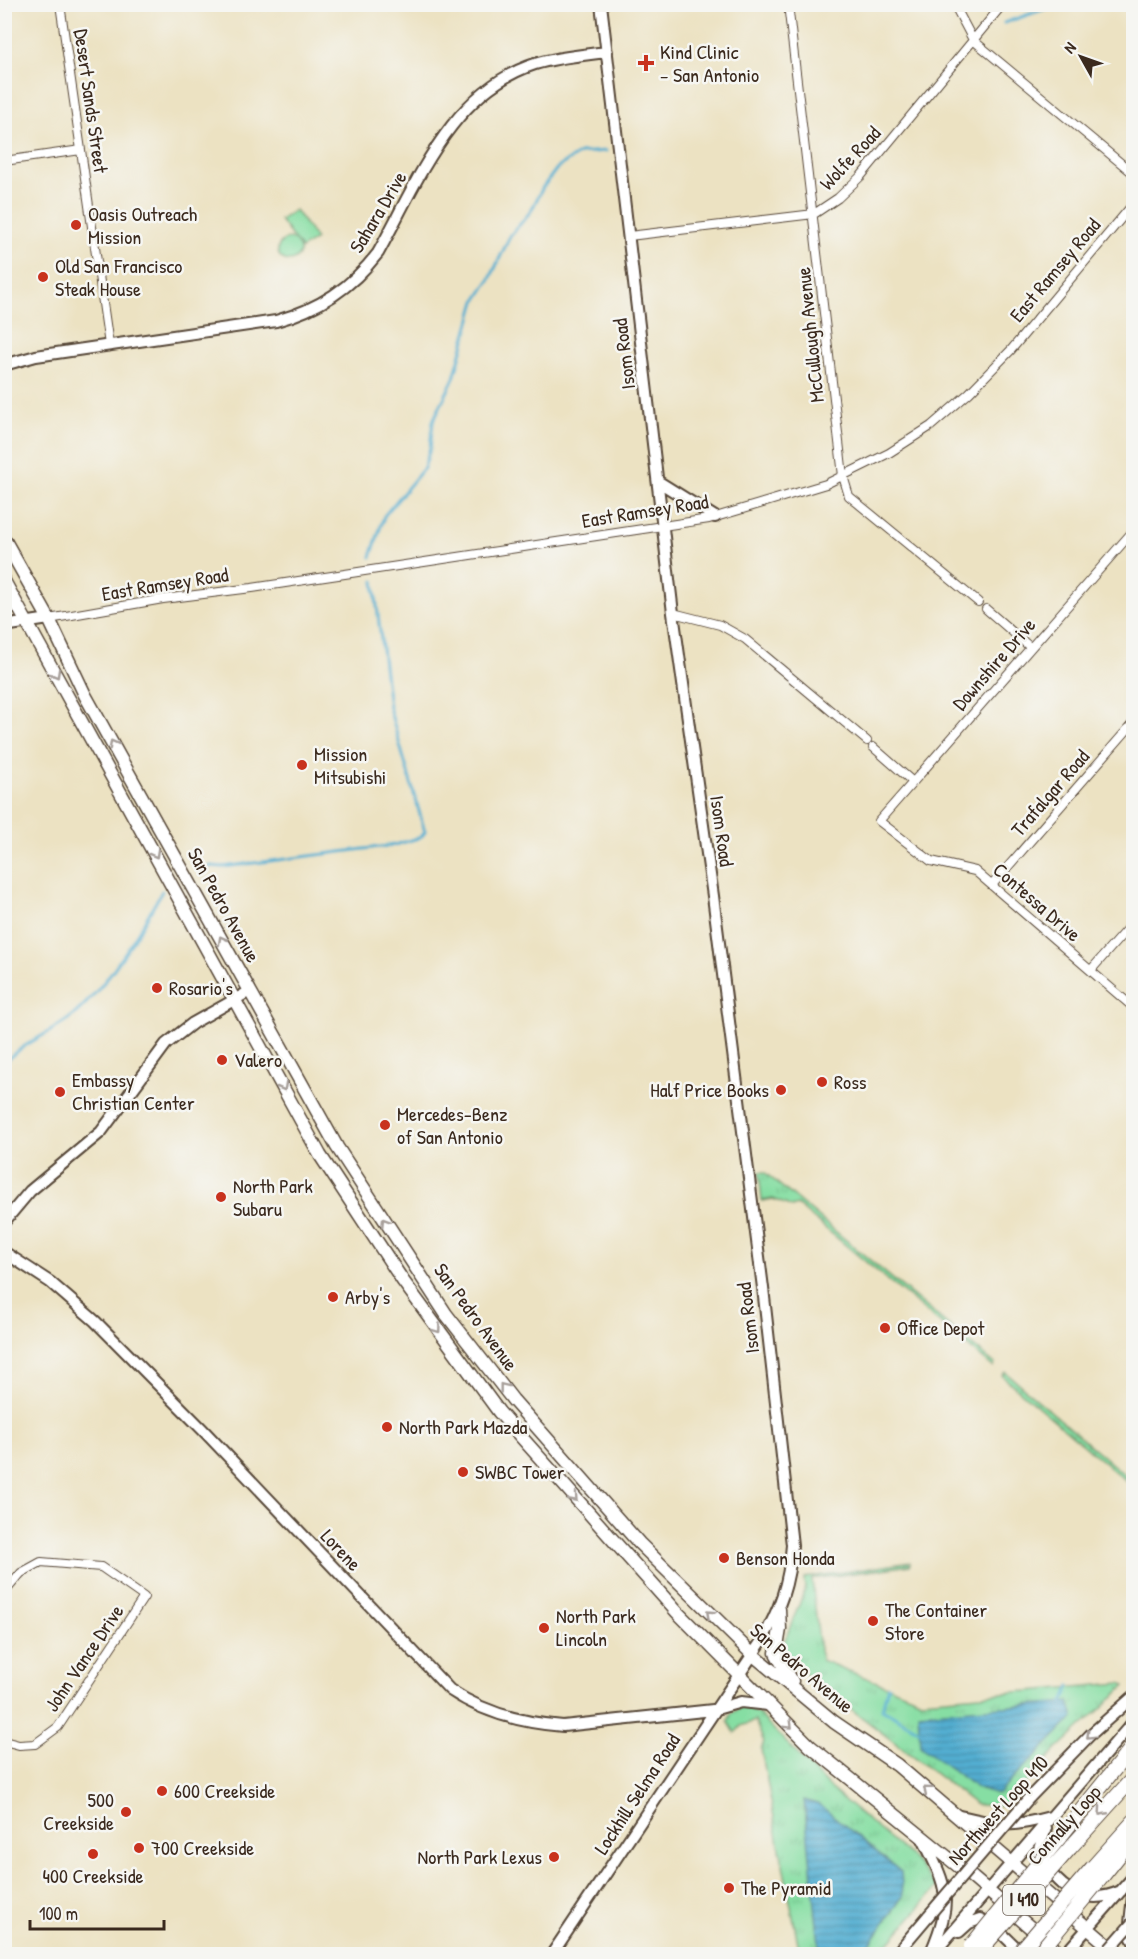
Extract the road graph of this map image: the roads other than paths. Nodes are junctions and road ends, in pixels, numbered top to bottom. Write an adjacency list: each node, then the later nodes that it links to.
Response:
1 (60, 4): 8 (street, Desert Sands Street)
2 (601, 4): 7 (street, Isom Road)
3 (788, 4): 12 (street, McCullough Avenue)
4 (954, 4): 6 (street)
5 (1003, 4): 6 (street, Wolfe Road)
6 (973, 40): 10 (street); 12 (street, Wolfe Road)
7 (607, 52): 13 (street, Isom Road); 14 (street, Sahara Drive)
8 (81, 150): 9 (street); 14 (street, Desert Sands Street)
9 (4, 161)
10 (1134, 174)
11 (1134, 203): 16 (street, East Ramsey Road)
12 (814, 214): 13 (street, Wolfe Road); 16 (street, McCullough Avenue)
13 (629, 236): 17 (street, Isom Road)
14 (109, 345): 15 (street, Sahara Drive)
15 (4, 365)
16 (843, 476): 18 (street, East Ramsey Road); 23 (street, McCullough Avenue)
17 (659, 482): 18 (street); 19 (street, Isom Road)
18 (716, 517): 19 (street, East Ramsey Road)
19 (663, 526): 25 (street, Isom Road); 26 (street, East Ramsey Road)
20 (1134, 530): 29 (street, Downshire Drive)
21 (4, 539): 26 (main road, San Pedro Avenue)
22 (4, 581): 27 (main road, San Pedro Avenue)
23 (978, 602)
24 (986, 609): 29 (street)
25 (673, 613): 31 (street); 48 (street, Isom Road)
26 (49, 619): 27 (street); 32 (main road, San Pedro Avenue, one-way to 26)
27 (28, 623): 28 (street); 33 (main road, San Pedro Avenue, one-way to 33)
28 (4, 626)
29 (1030, 647): 31 (street, Downshire Drive)
30 (1134, 722): 35 (street, Trafalgar Road)
31 (913, 782): 34 (street, Downshire Drive)
32 (141, 795): 33 (main road); 38 (main road, San Pedro Avenue, one-way to 32)
33 (127, 803): 39 (main road, San Pedro Avenue, one-way to 39)
34 (879, 821): 35 (street, Contessa Drive)
35 (992, 885): 37 (street, Contessa Drive)
36 (1134, 921): 37 (street)
37 (1090, 970): 40 (street, Contessa Drive)
38 (250, 991): 39 (street); 43 (main road, San Pedro Avenue, one-way to 38)
39 (235, 999): 41 (street); 44 (main road, San Pedro Avenue, one-way to 44)
40 (1134, 1008)
41 (4, 1222)
42 (4, 1252): 54 (street, Lorene)
43 (522, 1411): 44 (main road); 45 (main road, San Pedro Avenue)
44 (508, 1422): 46 (main road, San Pedro Avenue)
45 (540, 1432): 46 (main road); 49 (main road, San Pedro Avenue, one-way to 45)
46 (526, 1444): 50 (main road, San Pedro Avenue, one-way to 50)
47 (4, 1593): 56 (street, John Vance Drive)
48 (779, 1609): 49 (street, Isom Road); 51 (main road)
49 (752, 1654): 50 (street, Lockhill Selma Road); 51 (main road, San Pedro Avenue)
50 (738, 1675): 53 (main road, San Pedro Avenue); 54 (street, Lockhill Selma Road)
51 (796, 1690): 59 (main road, San Pedro Avenue, one-way to 51)
52 (1134, 1696): 76 (street, Northwest Loop 410, one-way to 76, bridge)
53 (768, 1705): 54 (street, Lorene); 62 (main road, San Pedro Avenue, one-way to 62)
54 (713, 1710): 75 (street, Lockhill Selma Road)
55 (1134, 1721): 60 (street)
56 (4, 1742)
57 (1134, 1745): 64 (highway)
58 (1134, 1777): 64 (highway, Connally Loop, one-way to 64)
59 (956, 1815): 60 (street); 65 (main road, San Pedro Avenue)
60 (1051, 1816): 65 (street); 70 (street)
61 (1134, 1821): 66 (highway, I 410)
62 (922, 1837): 69 (main road, San Pedro Avenue); 77 (street)
63 (1134, 1837): 66 (highway)
64 (1064, 1843): 74 (highway, bridge)
65 (1011, 1861): 69 (street); 72 (main road, San Pedro Avenue)
66 (1097, 1872): 78 (highway, I 410, bridge); 80 (highway, bridge)
67 (1134, 1876): 70 (street)
68 (1134, 1887): 73 (street)
69 (987, 1890): 77 (street); 81 (main road, San Pedro Avenue)
70 (1120, 1891): 72 (street)
71 (1134, 1921): 82 (street, bridge)
72 (1087, 1929): 81 (street); 83 (main road, San Pedro Avenue)
73 (1134, 1942)
74 (973, 1952)
75 (552, 1954)
76 (896, 1954)
77 (933, 1954): 79 (street)
78 (1018, 1954)
79 (1023, 1954)
80 (1038, 1954)
81 (1063, 1954)
82 (1105, 1954)
83 (1118, 1954)

